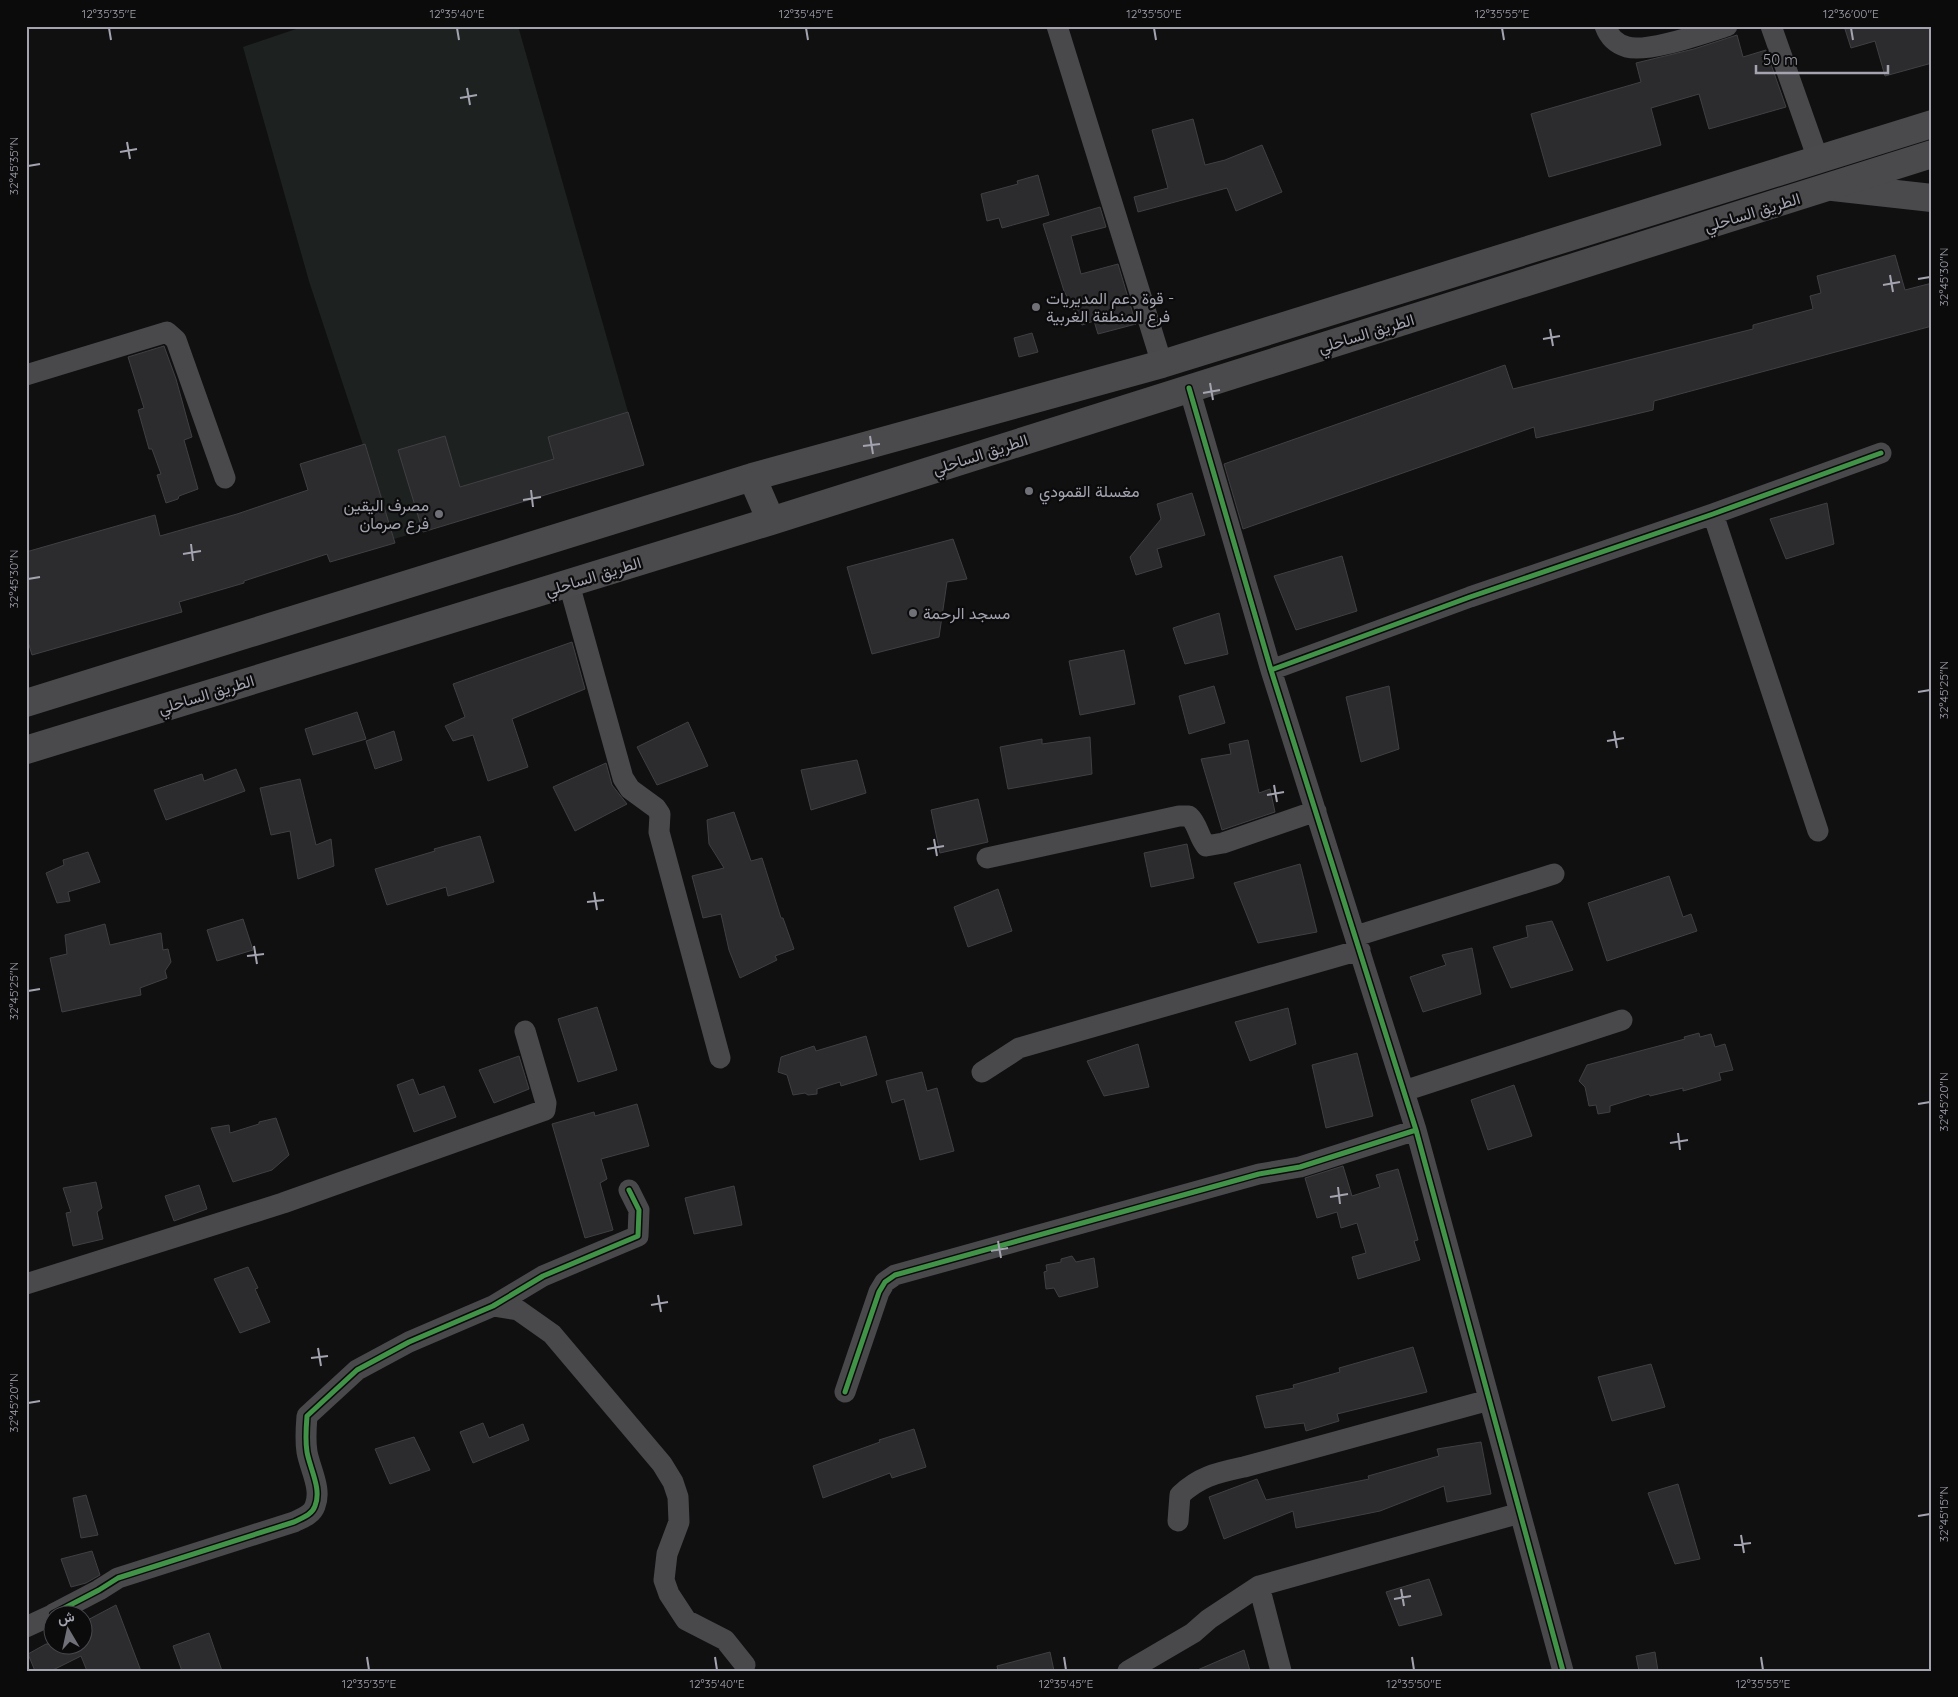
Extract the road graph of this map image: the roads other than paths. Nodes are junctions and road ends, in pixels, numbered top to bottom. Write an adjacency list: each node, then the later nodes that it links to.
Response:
1 (1057, 26): 10 (street)
2 (1605, 26): 3 (street)
3 (1727, 26)
4 (1772, 26): 7 (street)
5 (1932, 124): 7 (highway, الطريق الساحلي)
6 (1932, 154): 8 (highway, الطريق الساحلي)
7 (1818, 159): 10 (highway, الطريق الساحلي)
8 (1833, 187): 9 (main road); 12 (highway, الطريق الساحلي)
9 (1932, 198)
10 (1162, 364): 14 (highway, الطريق الساحلي)
11 (26, 375): 15 (street)
12 (1189, 388): 17 (highway, الطريق الساحلي); 19 (street)
13 (1881, 453): 16 (street)
14 (752, 477): 17 (highway); 20 (highway, الطريق الساحلي)
15 (225, 478)
16 (1713, 514): 19 (street); 23 (street)
17 (771, 521): 18 (highway, الطريق الساحلي)
18 (569, 584): 21 (highway, الطريق الساحلي); 29 (street)
19 (1271, 670): 22 (street)
20 (26, 703)
21 (26, 750)
22 (1316, 811): 24 (street); 26 (street)
23 (1818, 831)
24 (988, 858)
25 (1554, 874): 26 (street)
26 (1358, 943): 30 (street); 31 (street)
27 (1622, 1020): 31 (street)
28 (525, 1030): 34 (street)
29 (720, 1058)
30 (982, 1072)
31 (1404, 1091): 32 (street)
32 (1416, 1130): 36 (street); 37 (street)
33 (630, 1190): 35 (street)
34 (26, 1284)
35 (493, 1306): 41 (street); 44 (street)
36 (845, 1392)
37 (1489, 1400): 38 (street); 39 (street)
38 (1520, 1513): 40 (street); 47 (street)
39 (1178, 1521)
40 (1259, 1586): 45 (street); 46 (street)
41 (73, 1604)
42 (42, 1620): 43 (street)
43 (26, 1627)
44 (745, 1665)
45 (1128, 1671)
46 (1281, 1671)
47 (1563, 1671)

